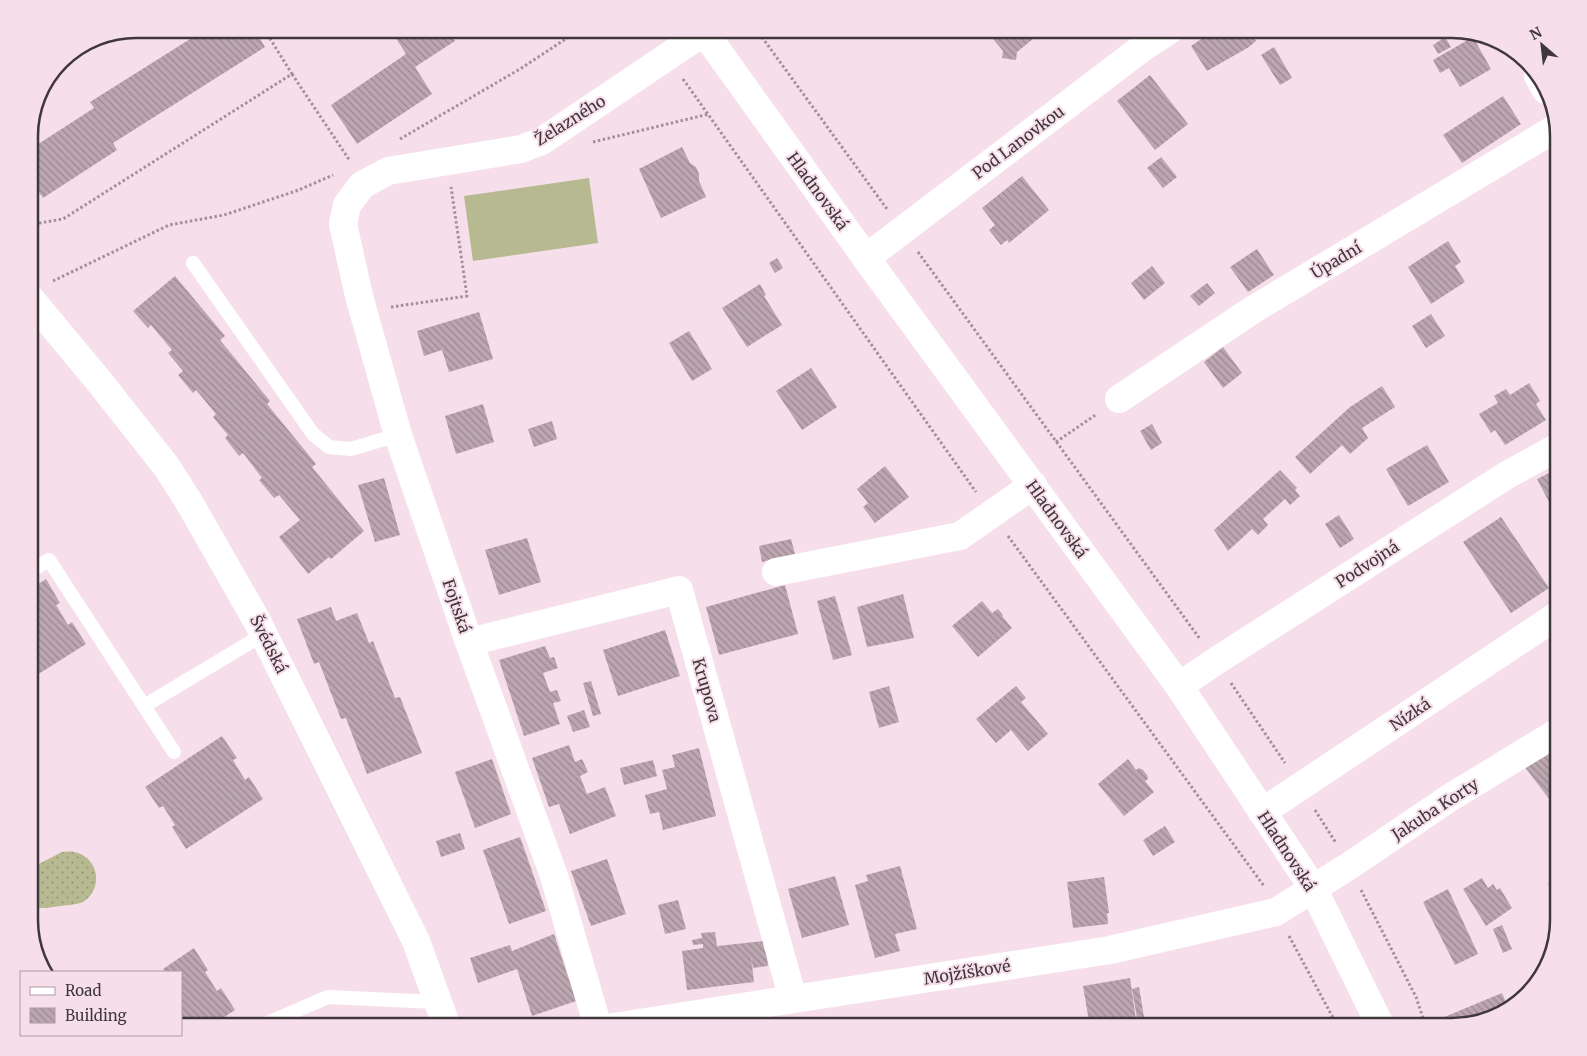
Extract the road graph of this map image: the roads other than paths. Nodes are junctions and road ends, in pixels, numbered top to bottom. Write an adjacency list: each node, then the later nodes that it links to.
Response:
1 (691, 38): 5 (street, Želazného)
2 (709, 38): 6 (street, Hladnovská)
3 (1157, 38): 6 (street, Pod Lanovkou)
4 (1550, 132): 9 (street, Úpadní)
5 (358, 176): 10 (street, Fojtská)
6 (866, 258): 12 (street, Hladnovská)
7 (193, 263): 10 (lane)
8 (38, 309): 16 (street, Švédská)
9 (1119, 399)
10 (398, 435): 17 (street, Fojtská)
11 (1550, 451): 18 (street, Podvojná)
12 (1033, 486): 14 (street); 18 (street, Hladnovská)
13 (38, 567): 19 (lane)
14 (776, 572)
15 (1550, 620): 22 (street, Nízká)
16 (264, 634): 19 (lane); 25 (street, Švédská)
17 (469, 642): 24 (street, Krupova); 28 (street, Fojtská)
18 (1179, 686): 22 (street, Hladnovská)
19 (144, 706): 21 (lane)
20 (1550, 737): 23 (street, Jakuba Korty)
21 (174, 752)
22 (1262, 812): 23 (street, Hladnovská)
23 (1313, 888): 24 (street, Mojžíškové); 30 (street, Hladnovská)
24 (793, 999): 29 (street, Mojžíškové)
25 (437, 1002): 26 (lane); 27 (street, Švédská)
26 (279, 1018)
27 (443, 1018)
28 (595, 1018)
29 (671, 1018)
30 (1377, 1018)

